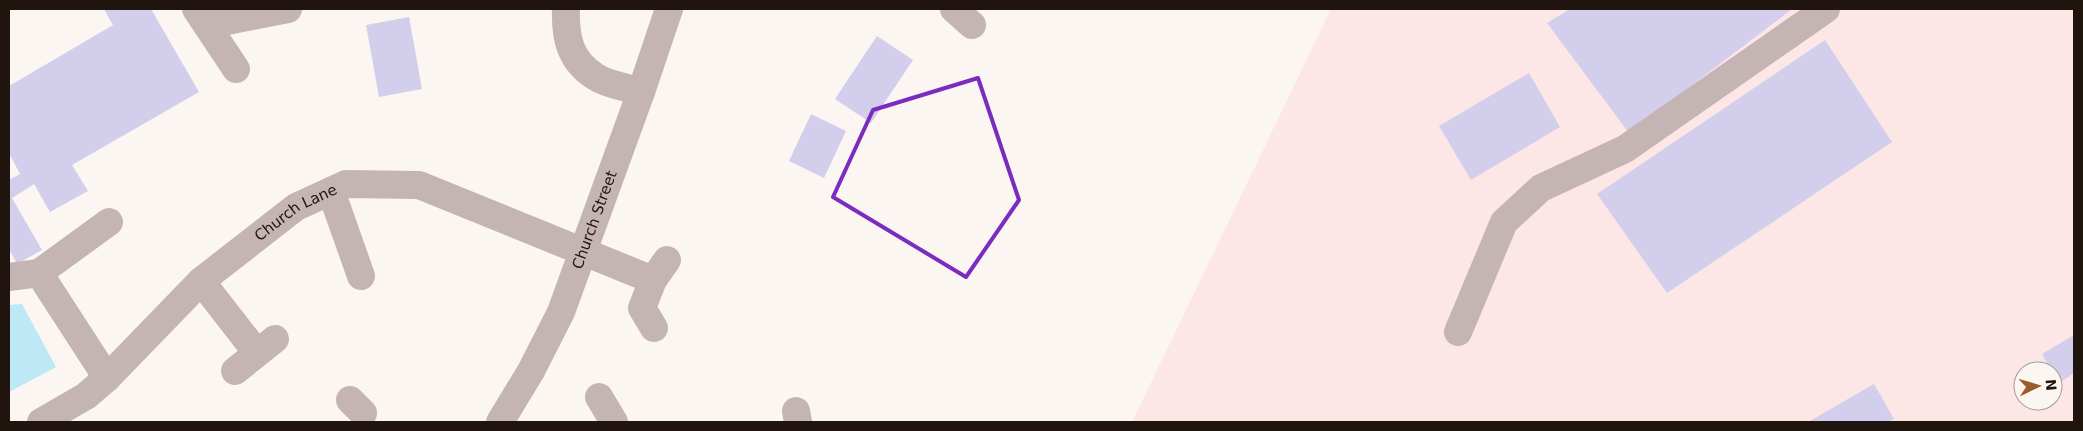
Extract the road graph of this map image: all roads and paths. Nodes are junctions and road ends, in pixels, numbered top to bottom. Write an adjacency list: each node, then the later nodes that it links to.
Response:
1 (281, 9): 5 (street)
2 (566, 9): 7 (street)
3 (668, 9): 7 (street, Church Street)
4 (1826, 9): 16 (street)
5 (201, 17): 6 (street)
6 (236, 69)
7 (641, 92): 10 (street, Church Street)
8 (331, 191): 10 (street, Church Lane); 12 (street); 14 (street, Church Lane)
9 (109, 222): 11 (street)
10 (585, 251): 15 (street, Church Lane); 21 (street, Church Street)
11 (39, 273): 13 (street); 18 (street)
12 (360, 276)
13 (9, 278)
14 (202, 281): 17 (street); 18 (street, Church Lane)
15 (654, 328)
16 (1458, 332)
17 (235, 371)
18 (106, 378): 20 (street, Church Lane)
19 (599, 397): 22 (street)
20 (41, 422)
21 (500, 422)
22 (614, 422)

